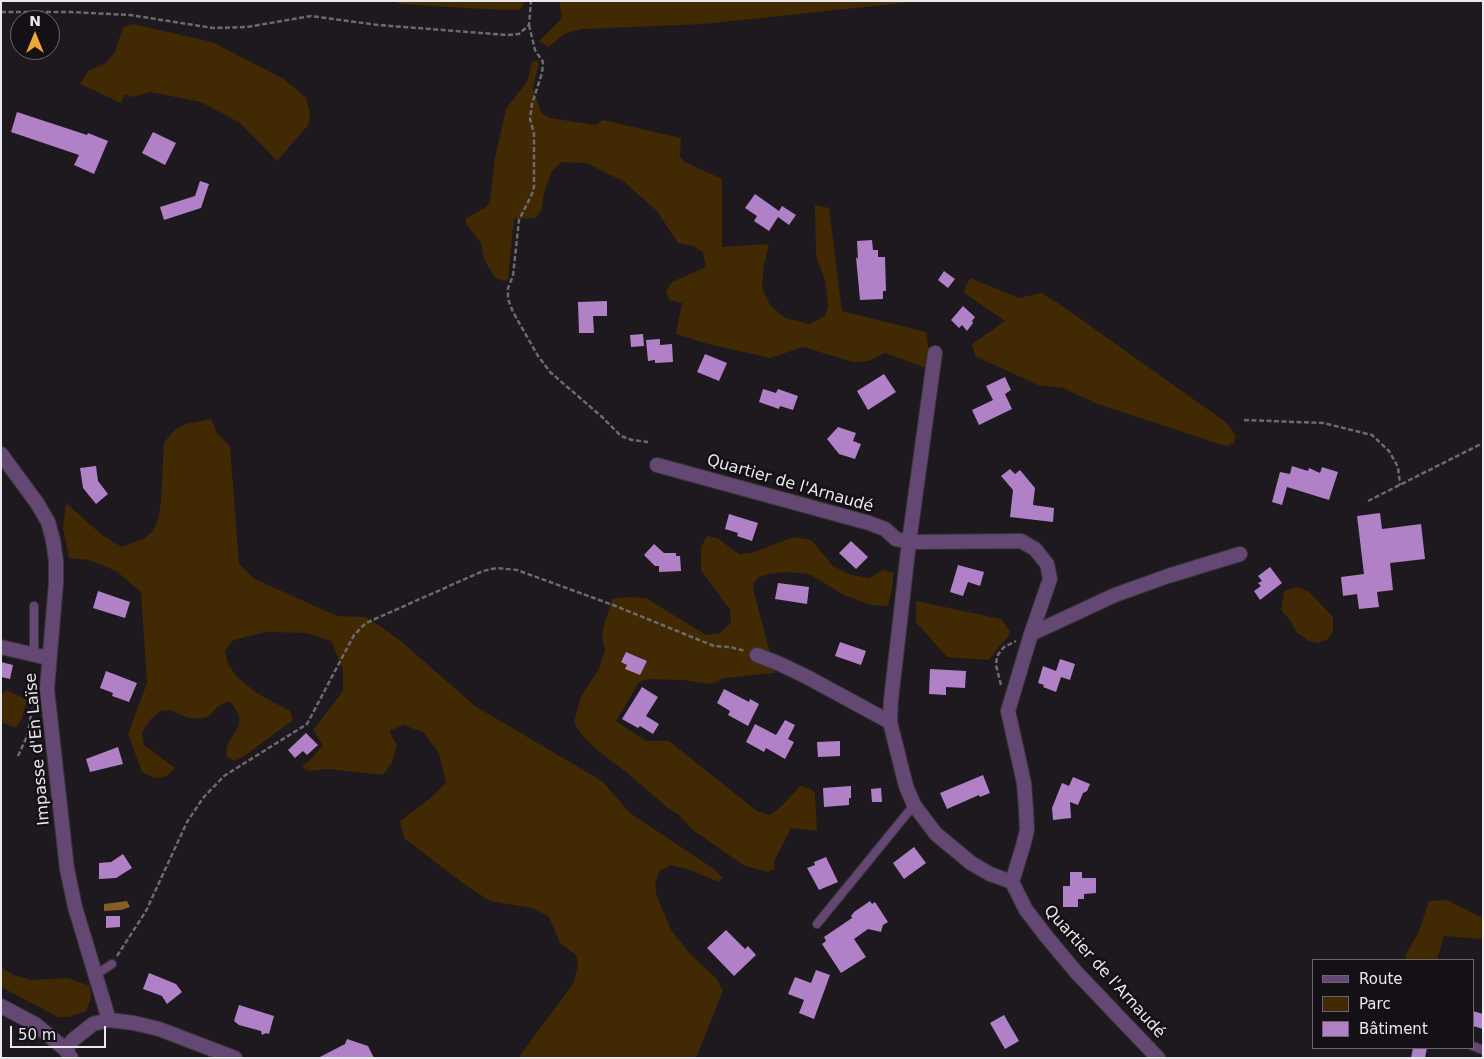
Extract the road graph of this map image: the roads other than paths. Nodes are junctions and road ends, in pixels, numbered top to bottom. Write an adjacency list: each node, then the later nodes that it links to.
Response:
1 (936, 353): 4 (street)
2 (1, 454): 11 (street, Impasse d'En Laïse)
3 (658, 465): 4 (street, Quartier de l'Arnaudé)
4 (909, 542): 7 (street, Quartier de l'Arnaudé); 12 (street)
5 (1240, 554): 7 (street)
6 (34, 606): 9 (lane)
7 (1031, 634): 14 (street, Quartier de l'Arnaudé)
8 (1, 648): 9 (street)
9 (34, 655): 11 (street)
10 (756, 655): 12 (street)
11 (48, 658): 17 (street, Impasse d'En Laïse)
12 (890, 722): 13 (street)
13 (914, 805): 14 (street); 15 (lane)
14 (1012, 882): 22 (street, Quartier de l'Arnaudé)
15 (817, 924)
16 (112, 964): 17 (lane)
17 (95, 974): 19 (street, Impasse d'En Laïse)
18 (1, 1006): 20 (street)
19 (109, 1020): 20 (street); 21 (street)
20 (68, 1054)
21 (235, 1058)
22 (1158, 1058)

